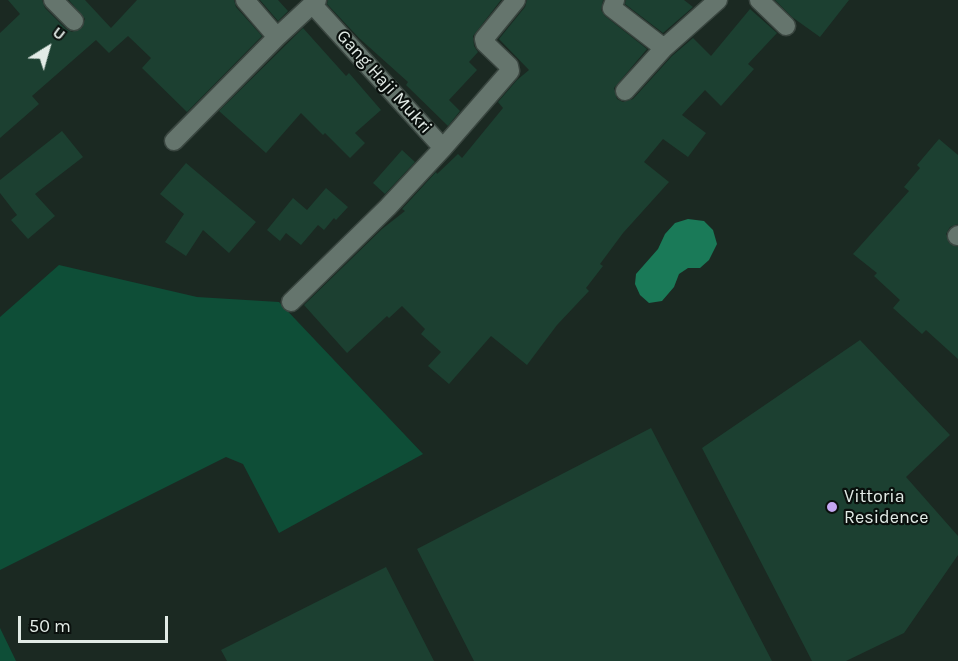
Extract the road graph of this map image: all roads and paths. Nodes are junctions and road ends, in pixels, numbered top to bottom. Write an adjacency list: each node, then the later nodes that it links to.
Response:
1 (53, 0): 8 (street)
2 (245, 0): 10 (street)
3 (516, 0): 14 (street, Gang Haji Mukri)
4 (615, 0): 11 (street)
5 (718, 0): 11 (street)
6 (759, 0): 9 (street)
7 (315, 3): 10 (street); 14 (street, Gang Haji Mukri)
8 (74, 21)
9 (786, 26)
10 (277, 38): 13 (street)
11 (664, 48): 12 (street)
12 (625, 91)
13 (174, 141)
14 (443, 148): 15 (street)
15 (291, 302)

